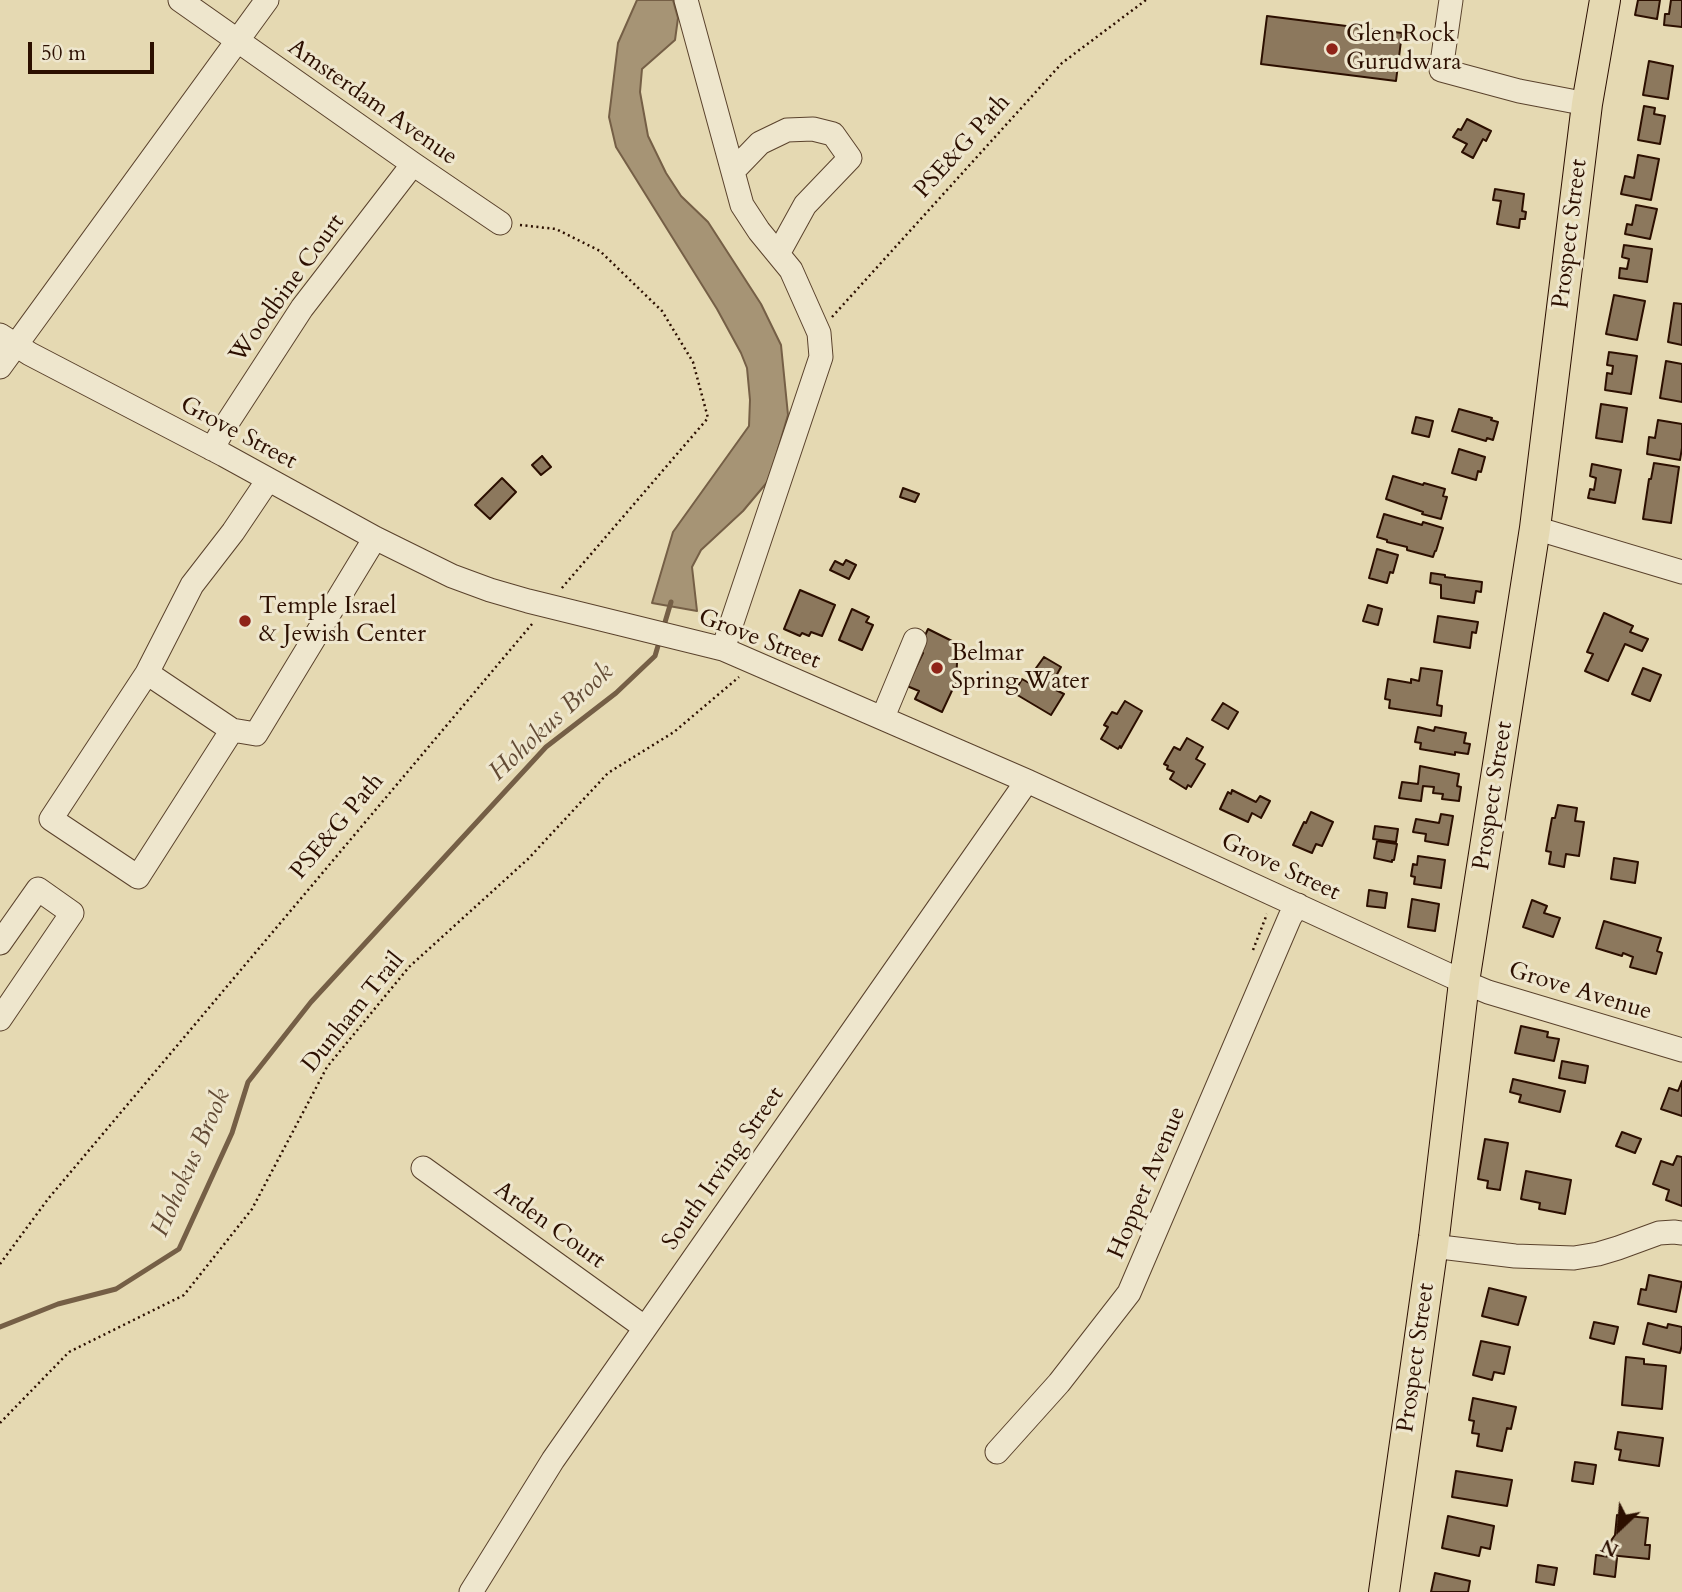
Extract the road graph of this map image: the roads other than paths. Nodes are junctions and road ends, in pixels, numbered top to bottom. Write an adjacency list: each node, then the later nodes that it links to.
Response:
1 (180, 0): 6 (street, Amsterdam Avenue)
2 (267, 0): 6 (street)
3 (686, 0): 9 (street)
4 (1451, 0): 7 (street)
5 (1605, 0): 7 (main road, Prospect Street)
6 (238, 41): 8 (street, Amsterdam Avenue); 12 (street)
7 (1587, 104): 16 (main road, Prospect Street)
8 (413, 164): 10 (street, Amsterdam Avenue); 14 (street, Woodbine Court)
9 (733, 171): 11 (street); 11 (street)
10 (500, 223)
11 (778, 254): 20 (street)
12 (8, 340): 13 (street); 14 (street, Grove Street)
13 (0, 367)
14 (212, 449): 15 (street, Grove Street)
15 (268, 480): 17 (street, Grove Street); 21 (street)
16 (1535, 528): 18 (street); 27 (main road, Prospect Street)
17 (375, 538): 20 (street, Grove Street); 23 (street)
18 (1682, 572)
19 (915, 640): 22 (street)
20 (723, 649): 22 (street, Grove Street)
21 (147, 673): 23 (street); 23 (street)
22 (883, 718): 24 (street, Grove Street)
23 (232, 730)
24 (1027, 781): 25 (street, Grove Street); 33 (street, South Irving Street)
25 (1298, 905): 27 (street, Grove Street); 34 (street, Hopper Avenue)
26 (0, 943): 28 (street)
27 (1464, 982): 29 (street, Grove Avenue); 32 (main road, Prospect Street)
28 (0, 1019)
29 (1682, 1050)
30 (423, 1168): 33 (street, Arden Court)
31 (1682, 1233): 32 (street)
32 (1432, 1246): 36 (main road, Prospect Street)
33 (644, 1327): 35 (street, South Irving Street)
34 (997, 1452)
35 (471, 1592)
36 (1384, 1592)

